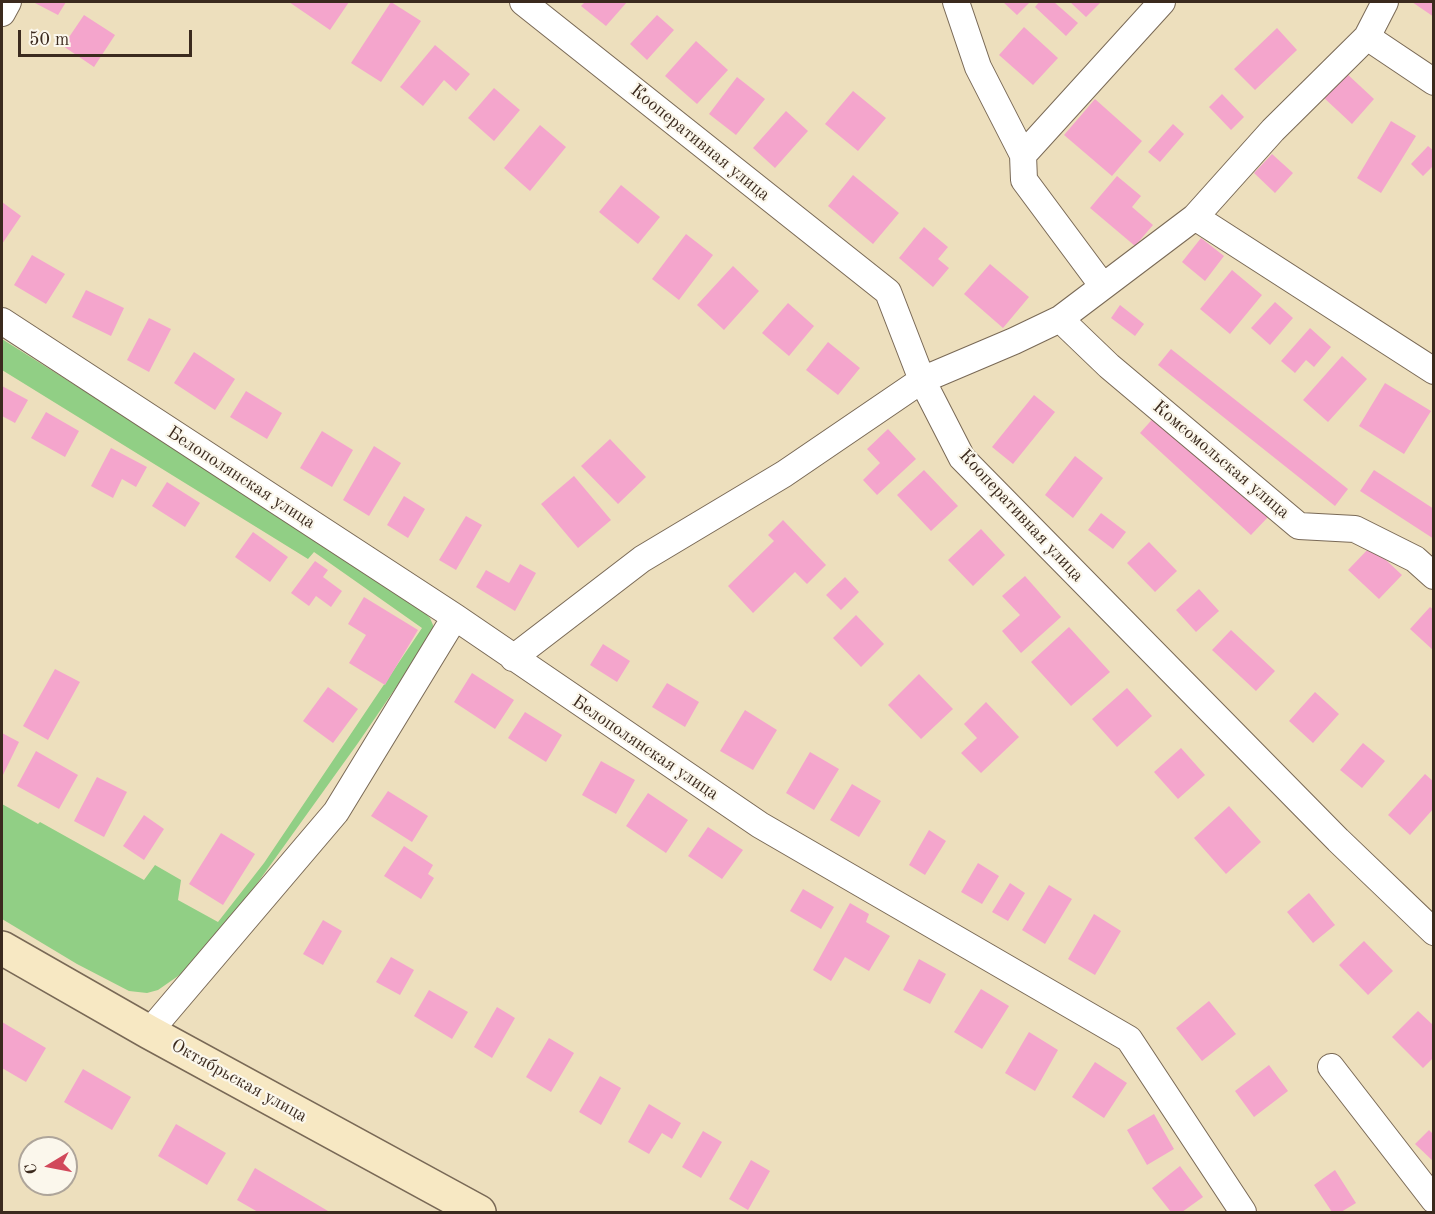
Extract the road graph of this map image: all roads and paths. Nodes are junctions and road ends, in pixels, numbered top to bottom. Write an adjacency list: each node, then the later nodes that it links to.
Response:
1 (8, 2): 6 (street)
2 (523, 2): 15 (street, Кооперативная улица)
3 (957, 2): 9 (street)
4 (1162, 2): 9 (street)
5 (1385, 2): 7 (street)
6 (2, 13)
7 (1367, 37): 8 (street); 10 (street)
8 (1434, 82)
9 (1023, 155): 11 (street)
10 (1195, 217): 11 (street); 14 (street)
11 (1102, 285): 12 (street)
12 (1060, 319): 15 (street); 16 (street, Комсомольская улица)
13 (2, 321): 17 (street, Белополянская улица)
14 (1434, 371)
15 (922, 380): 18 (street); 19 (street, Кооперативная улица)
16 (1434, 576)
17 (455, 617): 18 (street, Белополянская улица); 21 (street)
18 (513, 658): 25 (street, Белополянская улица)
19 (1434, 932)
20 (2, 948): 21 (street, Октябрьская улица)
21 (149, 1032): 24 (street, Октябрьская улица)
22 (1331, 1067): 23 (street)
23 (1434, 1200)
24 (479, 1212)
25 (1243, 1212)

